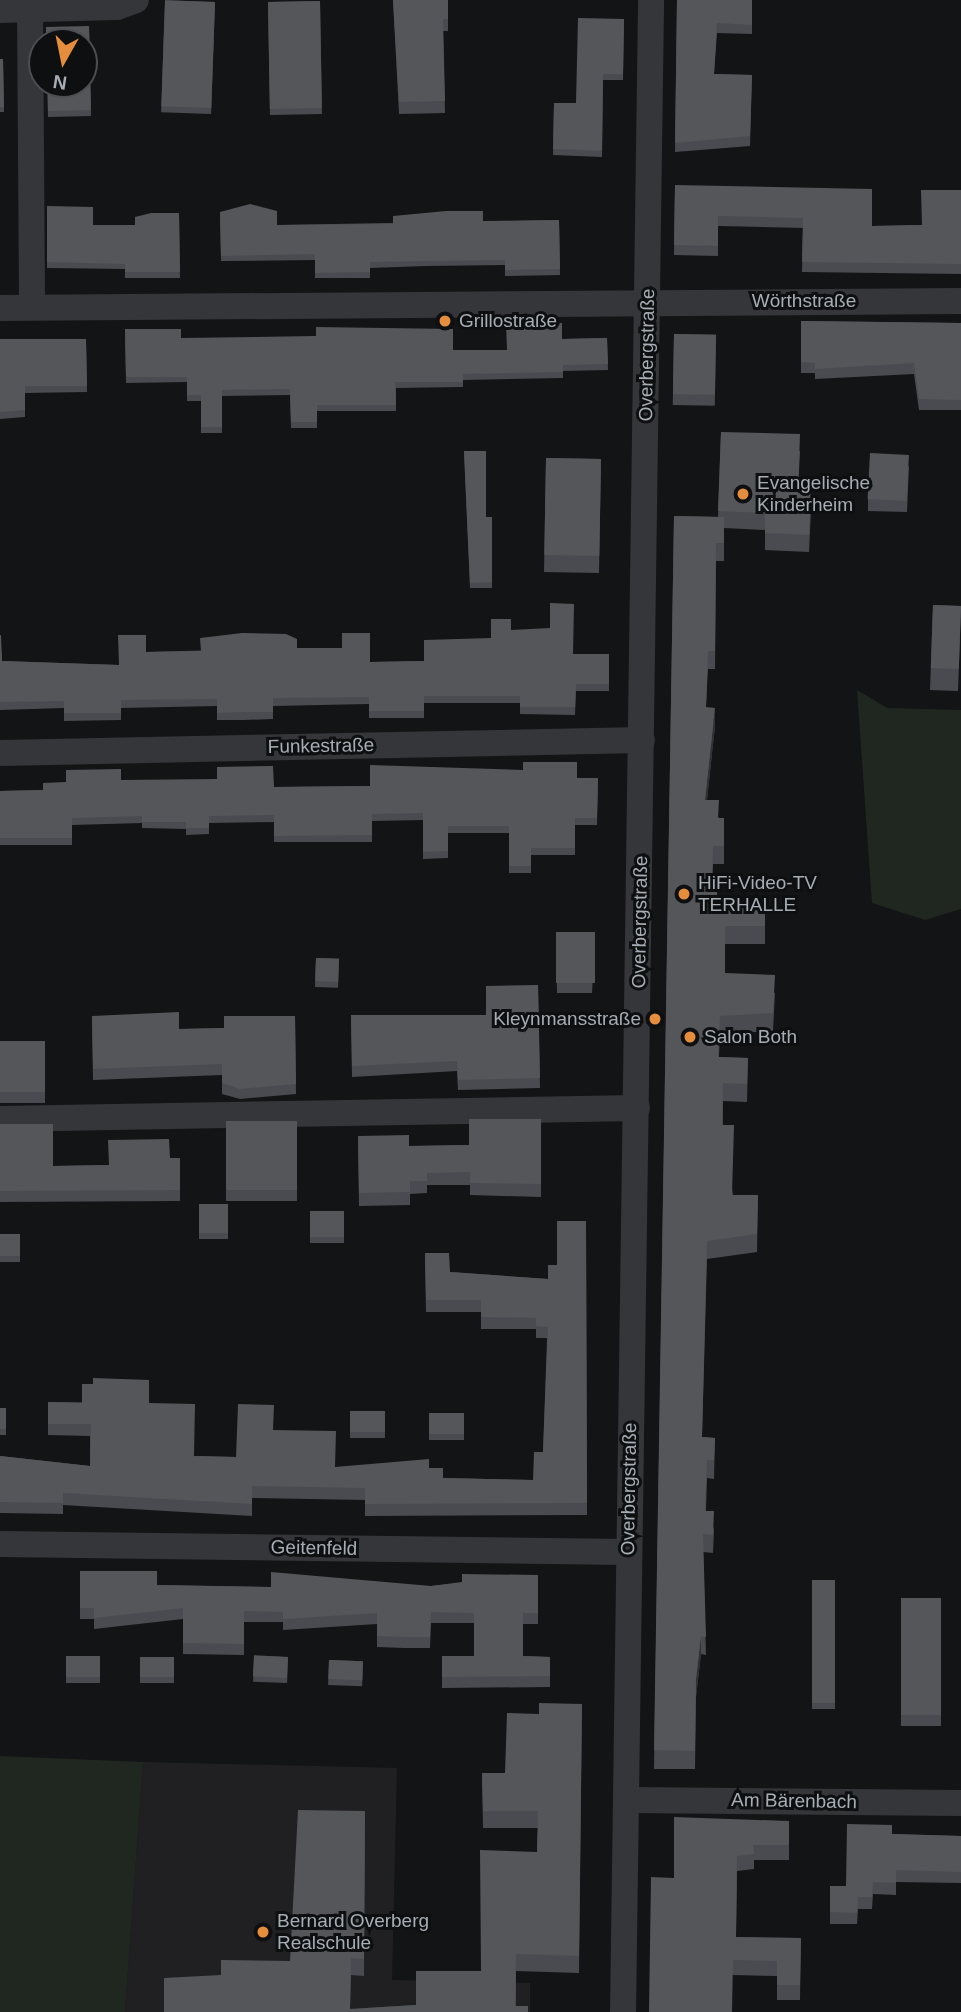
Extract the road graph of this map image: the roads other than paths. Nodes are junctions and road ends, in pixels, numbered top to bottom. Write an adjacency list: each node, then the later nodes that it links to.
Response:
1 (136, 0): 3 (street)
2 (650, 0): 5 (street, Overbergstraße)
3 (30, 9): 4 (street); 7 (street)
4 (0, 10)
5 (648, 301): 6 (street, Wörthstraße); 7 (street); 9 (street, Overbergstraße)
6 (961, 301)
7 (32, 307): 8 (street)
8 (0, 308)
9 (642, 740): 10 (street, Funkestraße); 11 (street, Overbergstraße)
10 (0, 753)
11 (637, 1108): 12 (street); 14 (street, Overbergstraße)
12 (0, 1119)
13 (0, 1544): 14 (street, Geitenfeld)
14 (627, 1552): 15 (street, Overbergstraße)
15 (627, 1800): 16 (street, Am Bärenbach); 17 (street, Overbergstraße)
16 (961, 1803)
17 (623, 2012)

